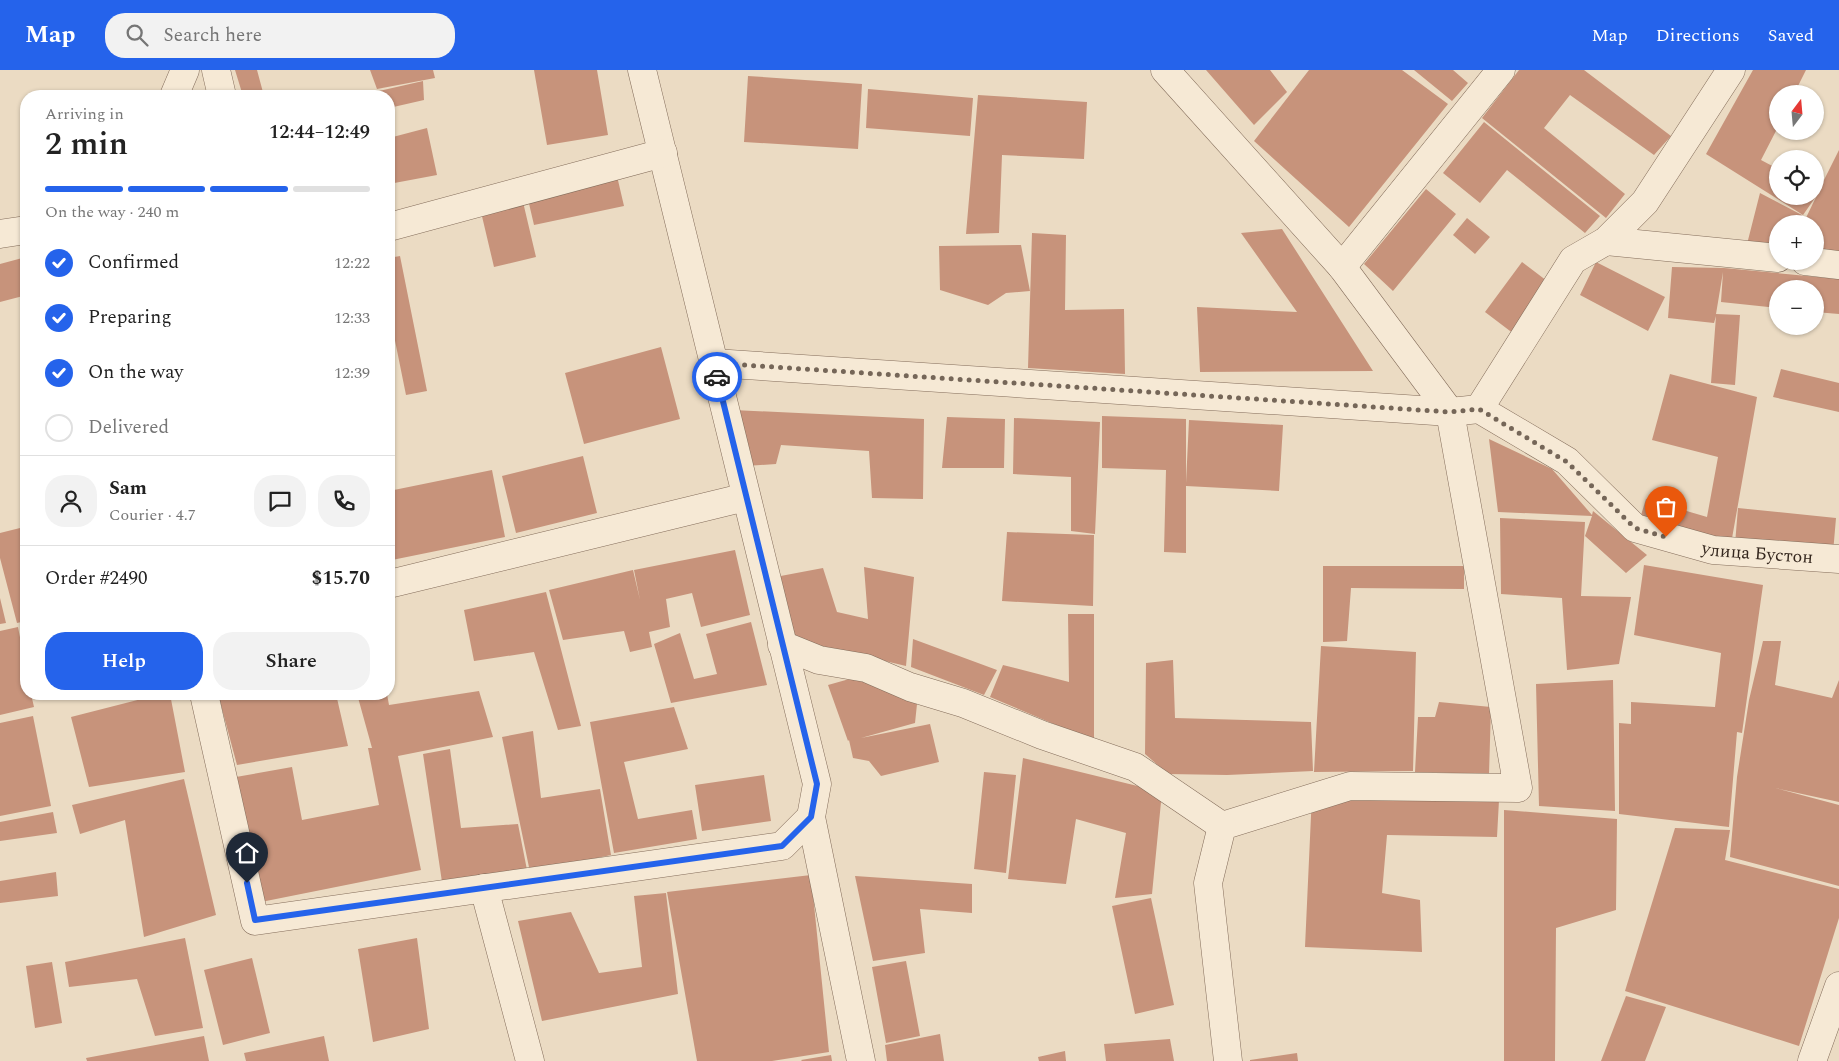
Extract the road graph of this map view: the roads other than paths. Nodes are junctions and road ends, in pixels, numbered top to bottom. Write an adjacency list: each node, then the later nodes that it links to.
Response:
1 (186, 70): 7 (street)
2 (216, 70): 8 (street)
3 (642, 70): 9 (street)
4 (1165, 70): 17 (street)
5 (1501, 70): 17 (street)
6 (1731, 70): 13 (street)
7 (177, 90)
8 (221, 90)
9 (663, 152): 10 (street); 18 (street)
10 (395, 225)
11 (20, 231): 12 (street)
12 (0, 234)
13 (1606, 241): 14 (street); 19 (street)
14 (1769, 257)
15 (1824, 263): 16 (street)
16 (1839, 265)
17 (1342, 267): 20 (street)
18 (714, 363): 20 (street); 21 (street)
19 (1479, 409): 20 (street); 22 (street, улица Бустон)
20 (1450, 412): 27 (street)
21 (746, 497): 23 (street); 24 (street)
22 (1839, 559)
23 (395, 583)
24 (782, 645): 26 (street); 27 (street)
25 (205, 700): 28 (street)
26 (811, 817): 28 (street); 31 (street)
27 (1222, 826): 32 (street)
28 (484, 888): 30 (street)
29 (1839, 986): 33 (street)
30 (530, 1061)
31 (861, 1061)
32 (1228, 1061)
33 (1812, 1061)

